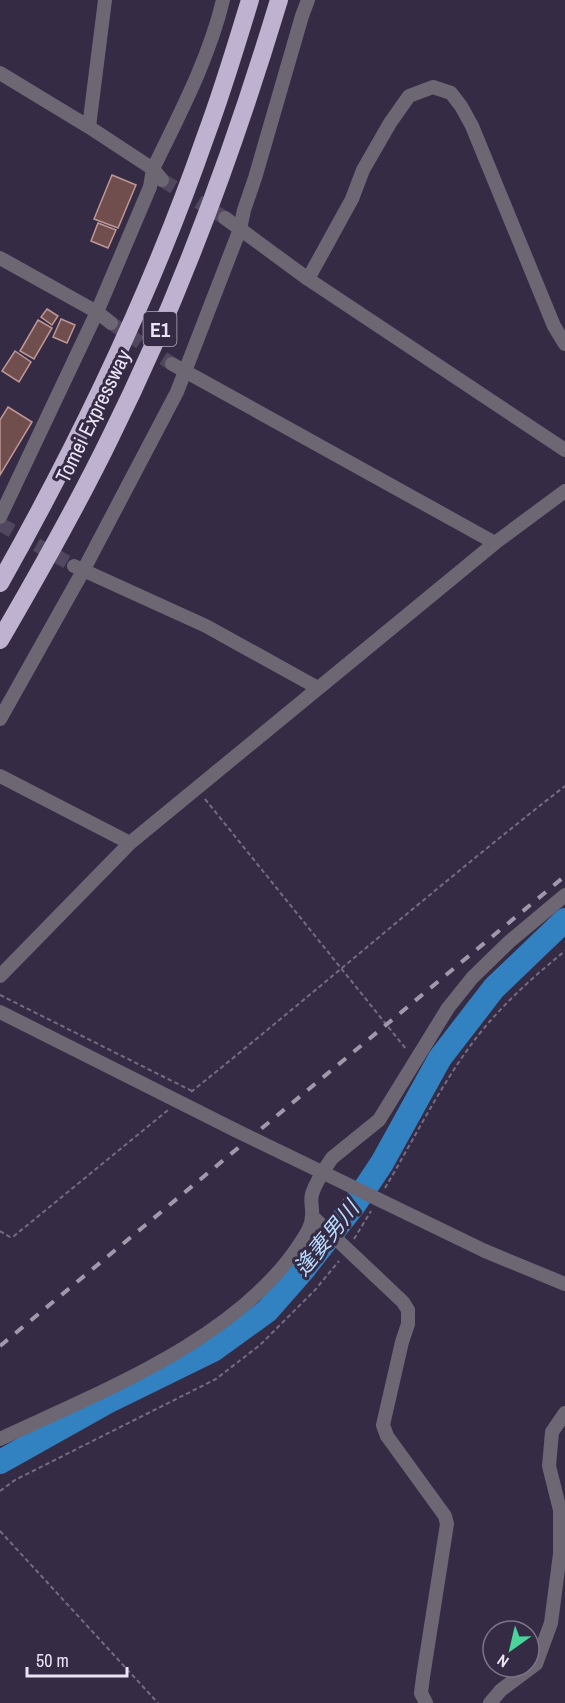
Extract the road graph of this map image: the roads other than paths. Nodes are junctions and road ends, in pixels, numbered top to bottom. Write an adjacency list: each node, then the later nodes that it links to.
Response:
1 (105, 0): 7 (street)
2 (223, 0): 8 (street)
3 (250, 0): 23 (highway, Tomei Expressway / E1)
4 (279, 0): 24 (highway, Tomei Expressway / E1)
5 (308, 0): 10 (street)
6 (0, 73): 7 (street)
7 (89, 127): 8 (street)
8 (158, 175): 13 (street)
9 (225, 218): 10 (street)
10 (240, 229): 12 (street); 17 (street)
11 (0, 258): 13 (street)
12 (308, 279): 15 (street); 18 (street)
13 (97, 312): 14 (street); 20 (street)
14 (111, 323)
15 (565, 344)
16 (172, 364): 17 (street)
17 (186, 372): 21 (street); 22 (street)
18 (565, 450)
19 (565, 490): 21 (street)
20 (0, 517)
21 (495, 543): 25 (street)
22 (78, 569): 25 (street); 26 (street)
23 (0, 583)
24 (0, 640)
25 (318, 688): 28 (street)
26 (0, 719)
27 (0, 776): 28 (street)
28 (130, 843): 30 (street)
29 (565, 895): 32 (street)
30 (0, 976)
31 (0, 1012): 33 (street, bridge)
32 (312, 1216): 35 (street); 36 (street)
33 (565, 1284)
34 (565, 1413): 37 (street)
35 (0, 1439)
36 (426, 1703)
37 (490, 1703)

